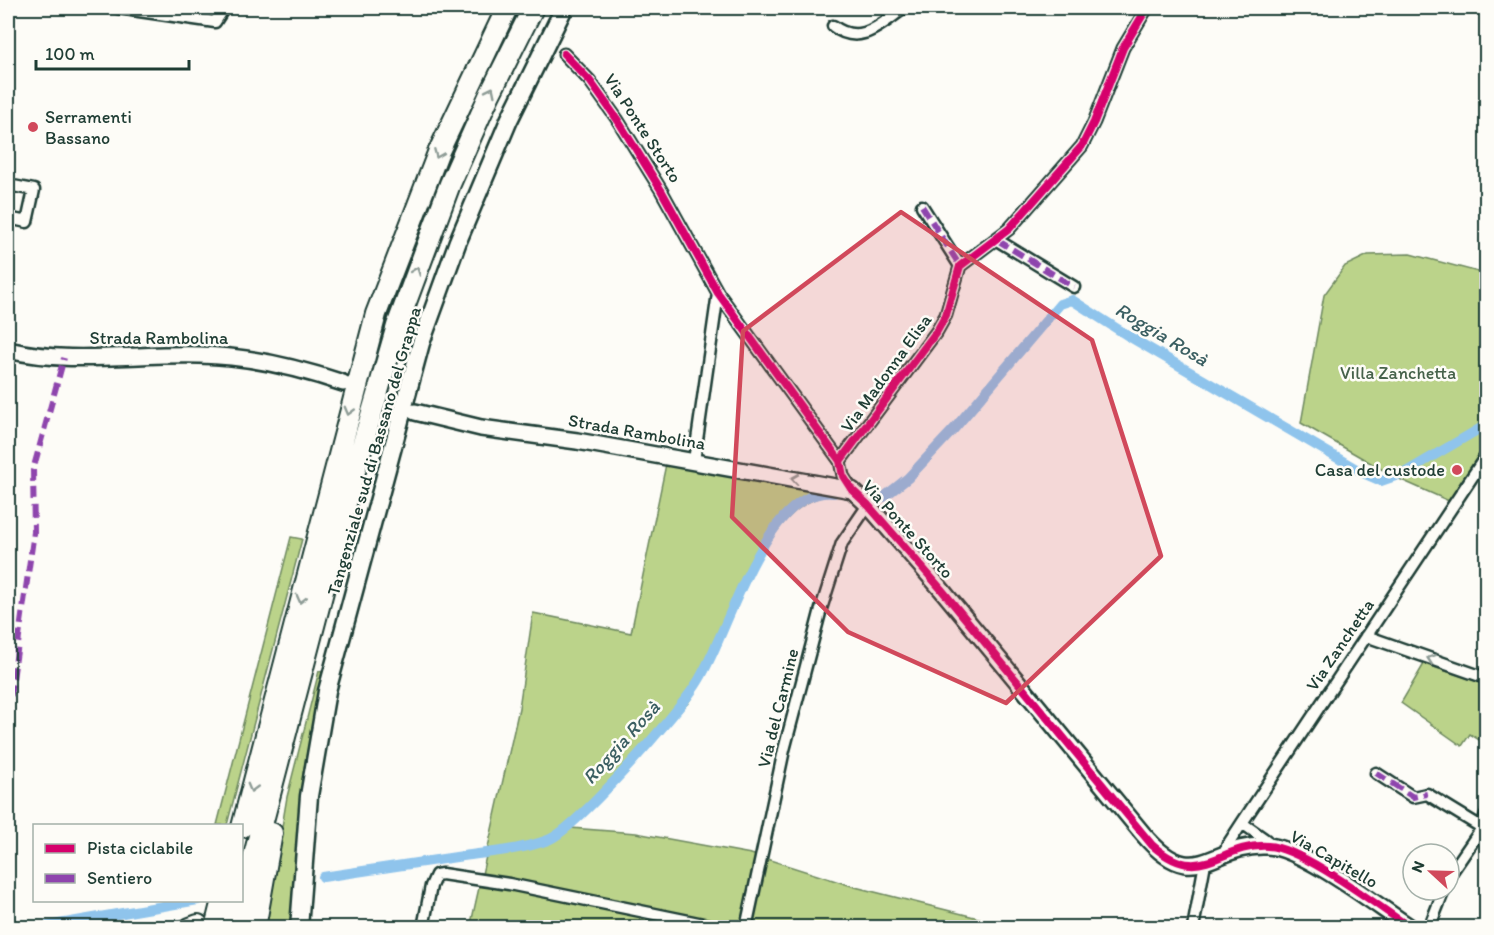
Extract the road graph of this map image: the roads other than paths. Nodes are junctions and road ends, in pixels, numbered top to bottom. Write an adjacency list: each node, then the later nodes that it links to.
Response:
1 (118, 8): 2 (street)
2 (224, 8)
3 (507, 8): 31 (highway, one-way to 31)
4 (533, 8): 17 (highway, one-way to 4)
5 (564, 8): 44 (main road, Tangenziale sud di Bassano del Grappa)
6 (904, 8): 8 (street)
7 (1147, 8): 13 (street)
8 (833, 26)
9 (564, 54): 16 (street, Via Ponte Storto)
10 (8, 185): 12 (street)
11 (922, 206): 14 (street)
12 (8, 218)
13 (997, 240): 14 (street); 15 (street)
14 (960, 266): 23 (street, Via Madonna Elisa)
15 (1074, 287)
16 (718, 293): 22 (street); 23 (street, Via Ponte Storto)
17 (397, 326): 37 (highway); 43 (highway)
18 (8, 350): 19 (street, Strada Rambolina)
19 (344, 383)
20 (415, 412): 22 (street, Strada Rambolina)
21 (1486, 456): 26 (street, Via Zanchetta)
22 (694, 461): 24 (street, Strada Rambolina, one-way to 22)
23 (840, 461): 24 (street, Via Ponte Storto)
24 (852, 490): 25 (street, Via Ponte Storto)
25 (868, 505): 36 (street, Via Ponte Storto); 47 (street, Via del Carmine)
26 (1366, 636): 27 (street, one-way to 26); 30 (street, Via Zanchetta)
27 (1486, 678)
28 (1376, 773): 32 (street)
29 (1486, 814): 32 (street)
30 (1242, 823): 33 (street, Via Capitello); 34 (street, Via Zanchetta)
31 (243, 824)
32 (1484, 829): 35 (street)
33 (1268, 846): 34 (street, Via Capitello); 49 (street, Via Capitello)
34 (1228, 853): 36 (street, Via Ponte Storto)
35 (1461, 860)
36 (1205, 863): 48 (street)
37 (243, 896)
38 (220, 902): 41 (highway)
39 (242, 902): 42 (highway)
40 (1439, 902): 50 (street)
41 (201, 927)
42 (235, 927)
43 (255, 927)
44 (299, 927)
45 (423, 927): 46 (street)
46 (723, 927)
47 (746, 927)
48 (1193, 927)
49 (1411, 927)
50 (1430, 927)

